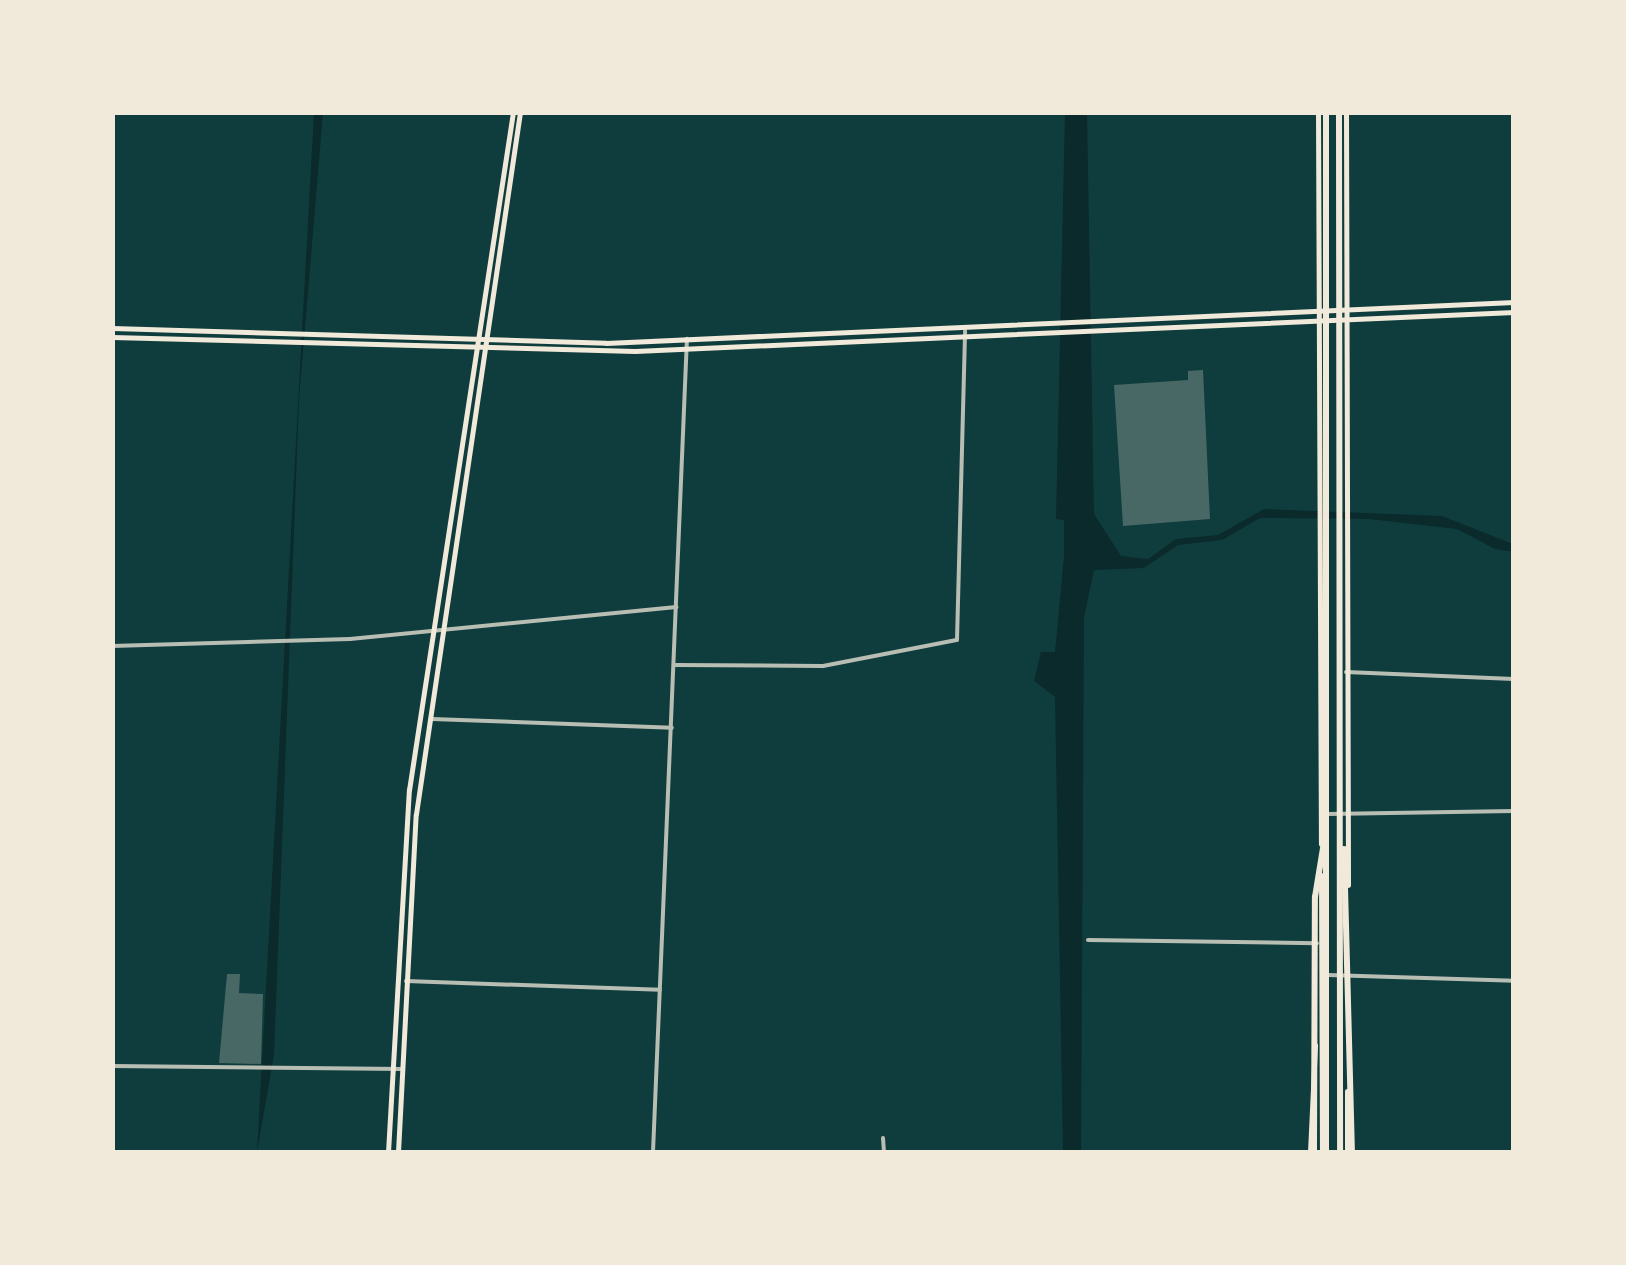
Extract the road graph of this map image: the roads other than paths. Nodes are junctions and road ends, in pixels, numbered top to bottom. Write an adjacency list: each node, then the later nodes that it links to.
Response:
1 (517, 112): 14 (main road)
2 (1318, 112): 7 (main road)
3 (1326, 112): 31 (highway)
4 (1343, 112): 6 (main road); 32 (highway)
5 (1514, 302): 6 (main road)
6 (1349, 307): 7 (main road); 10 (main road)
7 (1322, 308): 9 (main road); 12 (main road)
8 (1514, 312): 10 (main road)
9 (1322, 316): 10 (main road); 16 (main road); 24 (main road)
10 (1349, 317): 25 (main road)
11 (112, 328): 14 (main road)
12 (965, 331): 15 (main road); 16 (street)
13 (112, 336): 14 (main road)
14 (479, 337): 15 (main road); 17 (main road); 20 (main road)
15 (687, 339): 18 (street)
16 (965, 339): 18 (main road); 23 (street)
17 (486, 343): 18 (main road); 21 (main road)
18 (687, 347): 19 (street)
19 (678, 606): 21 (street); 23 (street)
20 (431, 632): 21 (street); 22 (street); 42 (main road)
21 (441, 632): 27 (main road)
22 (112, 646)
23 (675, 665): 28 (street)
24 (1322, 671): 25 (street); 31 (main road)
25 (1348, 672): 26 (street); 30 (main road)
26 (1514, 680)
27 (429, 718): 28 (street); 37 (main road)
28 (672, 728): 39 (street)
29 (1514, 811): 30 (street)
30 (1348, 814): 31 (street); 35 (main road)
31 (1324, 818): 34 (main road); 45 (highway); 50 (highway)
32 (1341, 821): 51 (highway); 51 (highway)
33 (1088, 940): 34 (street)
34 (1322, 943): 36 (main road)
35 (1348, 975): 36 (street); 38 (street); 51 (main road)
36 (1322, 976): 40 (main road)
37 (406, 981): 39 (street); 43 (main road)
38 (1514, 982)
39 (660, 990): 48 (street)
40 (1322, 1034): 45 (main road); 50 (main road)
41 (112, 1066): 42 (street)
42 (392, 1068): 43 (street); 46 (main road)
43 (402, 1069): 47 (main road)
44 (883, 1138): 49 (street)
45 (1312, 1150)
46 (388, 1152)
47 (398, 1152)
48 (652, 1152)
49 (884, 1152)
50 (1324, 1152)
51 (1346, 1152)

